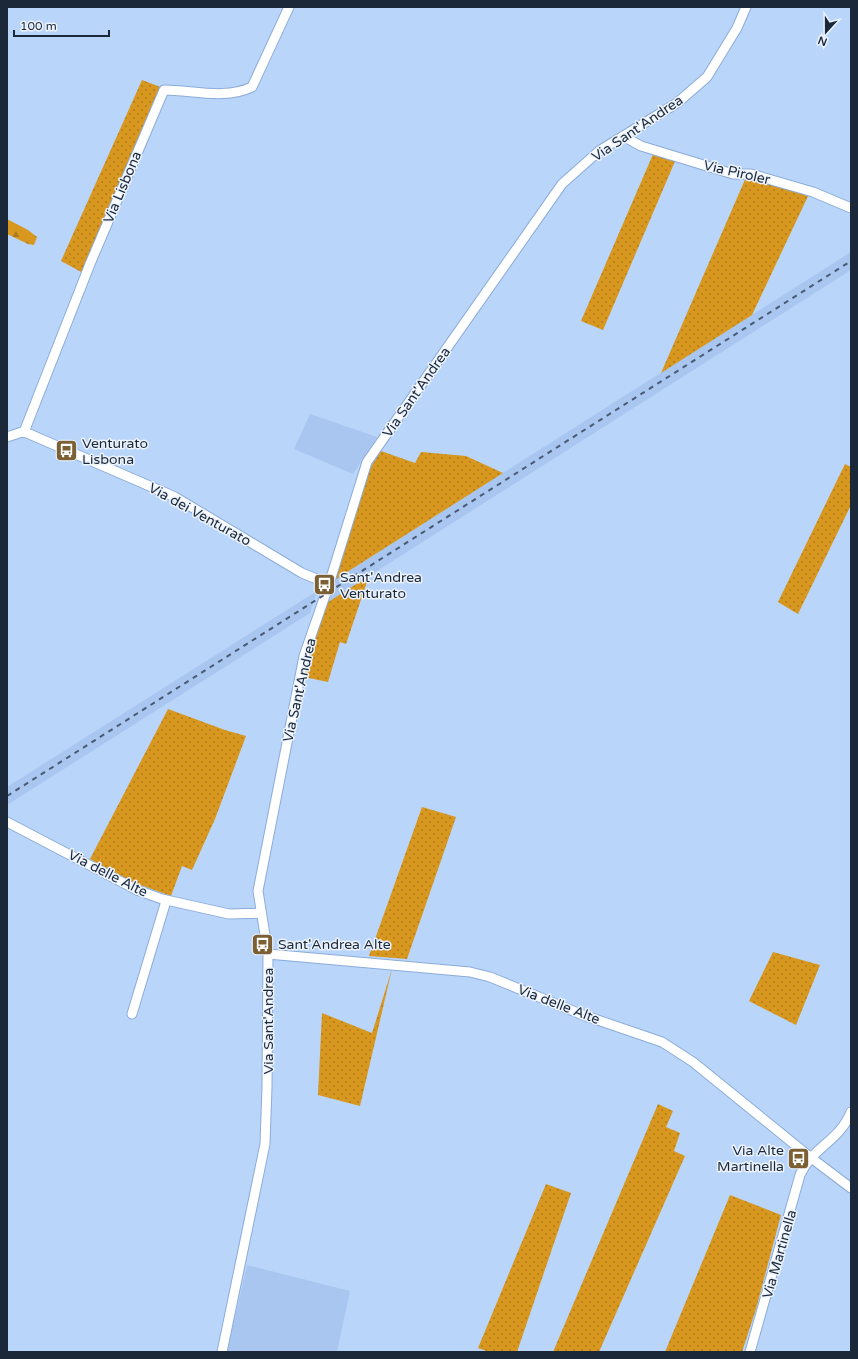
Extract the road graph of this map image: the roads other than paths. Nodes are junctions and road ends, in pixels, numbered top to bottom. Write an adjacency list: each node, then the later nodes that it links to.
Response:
1 (288, 7): 5 (street, Via Lisbona)
2 (746, 7): 3 (street, Via Sant'Andrea)
3 (623, 136): 4 (street, Via Piroler); 7 (street, Via Sant'Andrea)
4 (851, 208)
5 (24, 432): 6 (street); 7 (street, Via dei Venturato)
6 (7, 438)
7 (329, 584): 10 (street, Via Sant'Andrea)
8 (7, 822): 9 (street, Via delle Alte)
9 (166, 901): 10 (street, Via delle Alte); 12 (street)
10 (261, 913): 11 (street, Via Sant'Andrea)
11 (268, 954): 14 (street, Via delle Alte); 16 (street, Via Sant'Andrea)
12 (132, 1014)
13 (851, 1112): 14 (street)
14 (810, 1157): 15 (street, Via delle Alte); 17 (street, Via Martinella)
15 (851, 1188)
16 (222, 1352)
17 (750, 1352)

